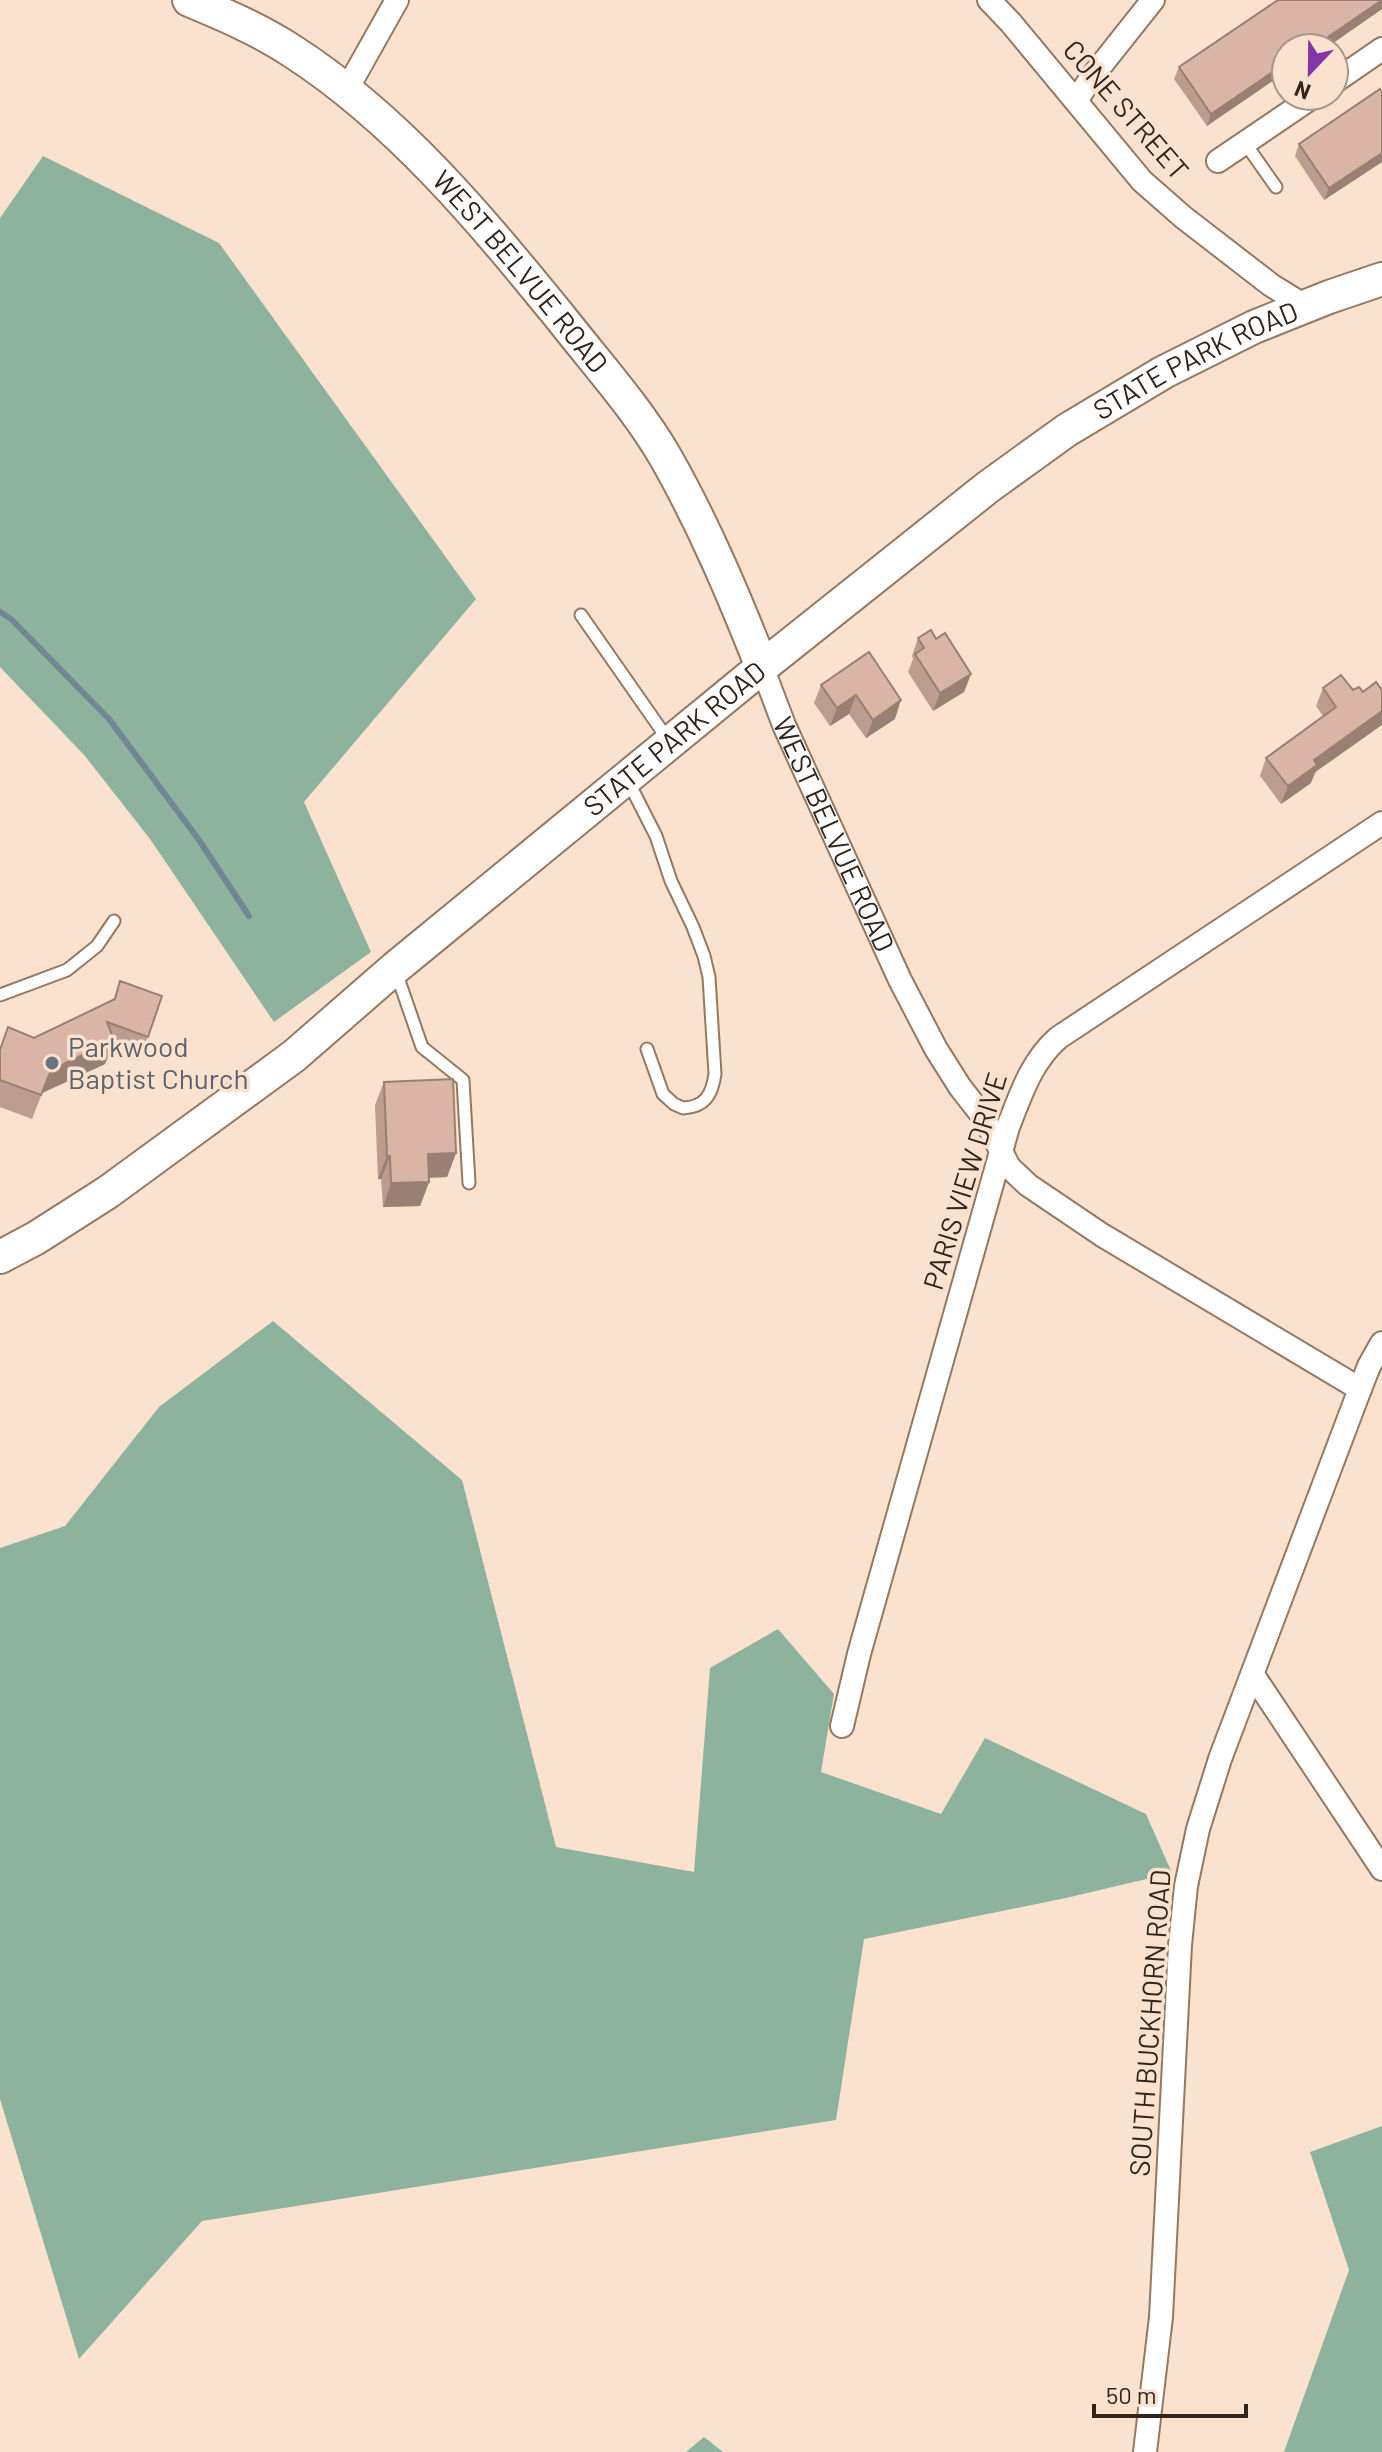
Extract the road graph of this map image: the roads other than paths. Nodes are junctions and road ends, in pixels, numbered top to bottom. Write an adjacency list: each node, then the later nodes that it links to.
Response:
1 (189, 0): 7 (main road, WEST BELVUE ROAD)
2 (397, 0): 7 (street)
3 (989, 0): 8 (street, CONE STREET)
4 (1153, 0): 8 (street)
5 (1382, 49): 6 (street)
6 (1350, 71)
7 (347, 89): 16 (main road, WEST BELVUE ROAD)
8 (1076, 101): 14 (street, CONE STREET)
9 (1291, 112): 10 (street)
10 (1245, 143): 11 (street); 12 (lane)
11 (1218, 161)
12 (1276, 187)
13 (1382, 279): 14 (main road, STATE PARK ROAD)
14 (1305, 306): 16 (main road, STATE PARK ROAD)
15 (581, 615): 17 (lane)
16 (762, 667): 17 (main road, STATE PARK ROAD); 24 (street, WEST BELVUE ROAD)
17 (670, 742): 18 (main road, STATE PARK ROAD)
18 (626, 777): 21 (main road, STATE PARK ROAD); 23 (lane)
19 (1382, 823): 24 (street, PARIS VIEW DRIVE)
20 (114, 921): 22 (lane)
21 (395, 968): 25 (lane); 26 (main road, STATE PARK ROAD)
22 (0, 995)
23 (647, 1049)
24 (1001, 1155): 28 (street, WEST BELVUE ROAD); 30 (street, PARIS VIEW DRIVE)
25 (469, 1183)
26 (0, 1257)
27 (1382, 1343): 28 (street, SOUTH BUCKHORN ROAD)
28 (1360, 1389): 29 (street, SOUTH BUCKHORN ROAD)
29 (1253, 1675): 31 (street); 32 (street, SOUTH BUCKHORN ROAD)
30 (842, 1726)
31 (1382, 1869)
32 (1145, 2452)

